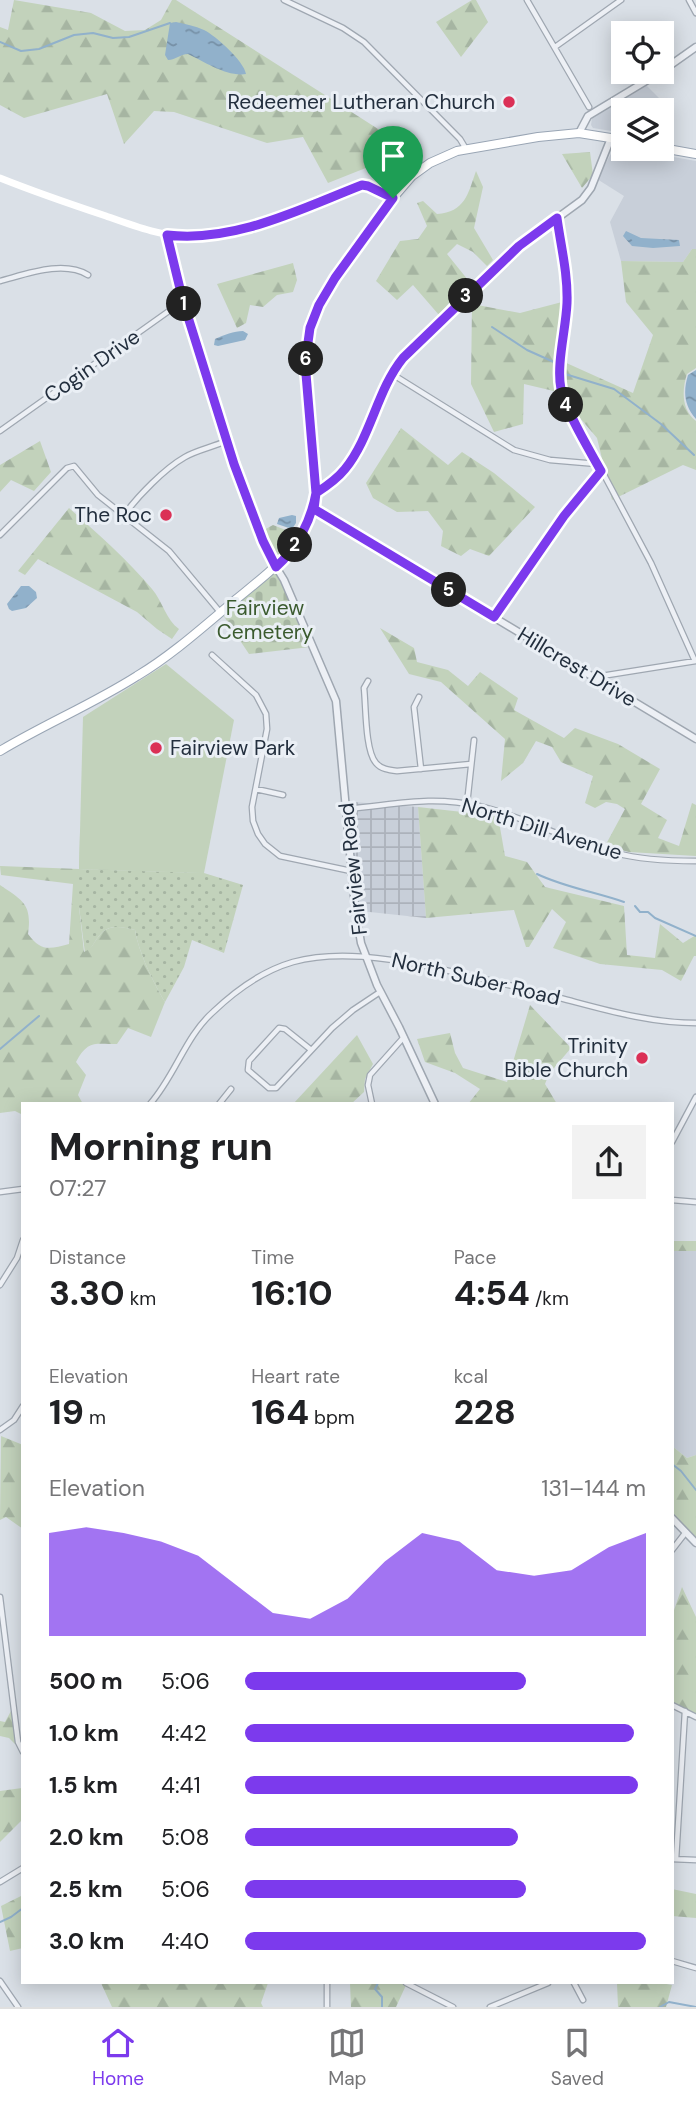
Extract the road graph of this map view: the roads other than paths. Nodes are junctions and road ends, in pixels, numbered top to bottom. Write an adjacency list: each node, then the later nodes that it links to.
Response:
1 (284, 0): 6 (street)
2 (302, 0): 6 (street)
3 (527, 0): 8 (street)
4 (621, 0): 8 (street)
5 (690, 0): 7 (street)
6 (299, 7): 15 (street)
7 (696, 13)
8 (555, 47): 12 (street)
9 (696, 47): 10 (street)
10 (674, 62)
11 (640, 84): 13 (street)
12 (589, 107)
13 (579, 133): 14 (main road); 15 (main road)
14 (611, 138): 20 (street)
15 (467, 150): 19 (main road)
16 (674, 150): 17 (main road)
17 (696, 154)
18 (0, 178): 21 (main road)
19 (393, 198): 21 (main road); 30 (main road)
20 (557, 218): 25 (street); 28 (street)
21 (167, 235): 24 (street)
22 (88, 275): 23 (street)
23 (0, 281)
24 (183, 301): 26 (street, Cogin Drive); 27 (street)
25 (392, 374): 28 (street); 30 (street)
26 (0, 431)
27 (226, 442): 32 (street); 34 (street)
28 (597, 464): 29 (street)
29 (601, 471): 36 (street); 38 (street)
30 (316, 493): 31 (main road)
31 (314, 509): 34 (main road); 36 (street, Hillcrest Drive)
32 (124, 515): 33 (street); 35 (street)
33 (0, 535)
34 (276, 567): 35 (main road); 50 (street, Fairview Road)
35 (220, 613): 44 (main road)
36 (494, 617): 39 (street, Hillcrest Drive)
37 (212, 655): 47 (street)
38 (695, 661): 39 (street)
39 (594, 678): 42 (street, Hillcrest Drive)
40 (368, 681): 46 (street)
41 (419, 697): 46 (street)
42 (696, 739)
43 (474, 740): 45 (street)
44 (0, 751)
45 (471, 764): 46 (street); 49 (street)
46 (421, 769)
47 (256, 789): 48 (street); 52 (street)
48 (283, 795)
49 (467, 804): 50 (street, North Dill Avenue); 51 (street, North Dill Avenue)
50 (345, 809): 52 (street, Fairview Road)
51 (696, 861)
52 (351, 871): 53 (street, Fairview Road)
53 (365, 957): 54 (street, Fairview Road); 55 (street, North Suber Road); 60 (street, North Suber Road)
54 (380, 992): 56 (street, Fairview Road); 57 (street)
55 (696, 1023)
56 (404, 1037): 62 (street); 63 (street, Fairview Road)
57 (310, 1049): 57 (street)
58 (232, 1089): 61 (street)
59 (696, 1097): 64 (street)
60 (152, 1102)
61 (222, 1102)
62 (372, 1102)
63 (434, 1102)
64 (674, 1138)
65 (21, 1189): 66 (street)
66 (0, 1192)
67 (674, 1200): 68 (street)
68 (696, 1202)
69 (21, 1246): 70 (street)
70 (0, 1285)
71 (21, 1409): 72 (street)
72 (0, 1430)
73 (674, 1520): 74 (street)
74 (686, 1532): 75 (street); 76 (street)
75 (696, 1543)
76 (674, 1547)
77 (0, 1597): 81 (street)
78 (674, 1706): 79 (street)
79 (685, 1712): 80 (street); 82 (street)
80 (696, 1717)
81 (21, 1748)
82 (674, 1859): 83 (street)
83 (696, 1860)
84 (21, 1869): 85 (street)
85 (0, 1882)
86 (674, 1962): 87 (street)
87 (696, 1968)
88 (0, 1981): 94 (street)
89 (327, 1984): 95 (street)
90 (408, 1984): 96 (street)
91 (546, 1984): 97 (street)
92 (575, 1984): 93 (street)
93 (583, 2000)
94 (19, 2007)
95 (327, 2007)
96 (453, 2007)
97 (490, 2007)

